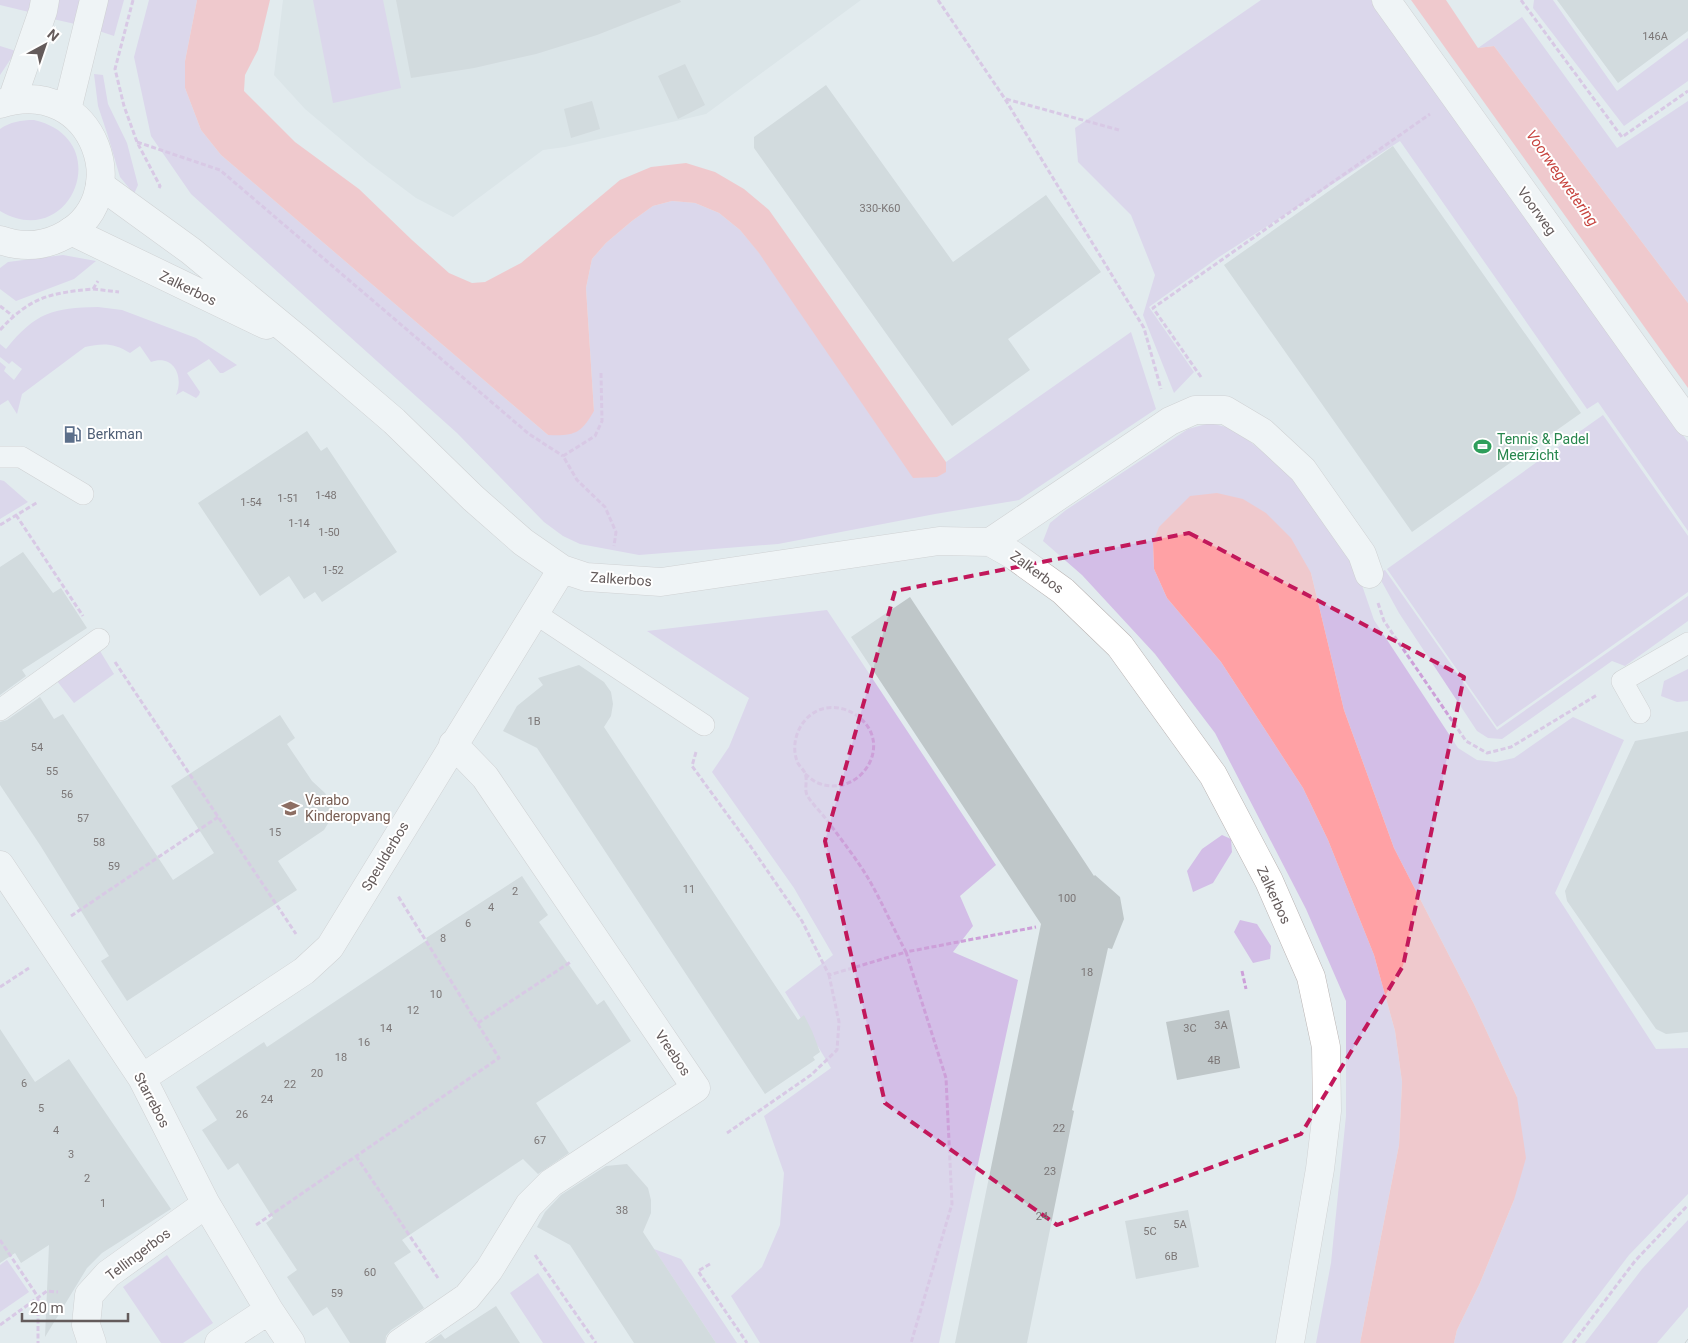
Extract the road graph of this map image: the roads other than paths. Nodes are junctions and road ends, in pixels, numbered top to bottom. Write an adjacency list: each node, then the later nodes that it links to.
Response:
1 (45, 0): 4 (street)
2 (94, 0): 5 (street)
3 (1386, 0): 10 (street, Voorweg)
4 (6, 102): 5 (street)
5 (67, 110): 6 (street)
6 (100, 186): 7 (street); 9 (street, Zalkerbos)
7 (71, 231): 8 (street); 9 (street, Zalkerbos)
8 (0, 240)
9 (304, 344): 14 (street, Zalkerbos)
10 (1688, 422)
11 (0, 457): 12 (lane)
12 (84, 494)
13 (990, 542): 14 (street, Zalkerbos); 15 (street, Zalkerbos); 31 (street, Zalkerbos)
14 (562, 570): 16 (street, Speulderbos)
15 (1369, 574)
16 (536, 614): 21 (lane); 22 (street, Speulderbos)
17 (99, 639): 19 (lane)
18 (1688, 643): 20 (lane)
19 (0, 710)
20 (1640, 713)
21 (704, 725)
22 (453, 744): 24 (street, Speulderbos); 30 (street, Vreebos)
23 (0, 865): 24 (street, Starrebos)
24 (142, 1078): 25 (street, Starrebos)
25 (206, 1204): 26 (street, Starrebos); 27 (street, Tellingerbos)
26 (269, 1310): 28 (street); 29 (street, Starrebos)
27 (92, 1343)
28 (219, 1343)
29 (291, 1343)
30 (400, 1343)
31 (1290, 1343)

